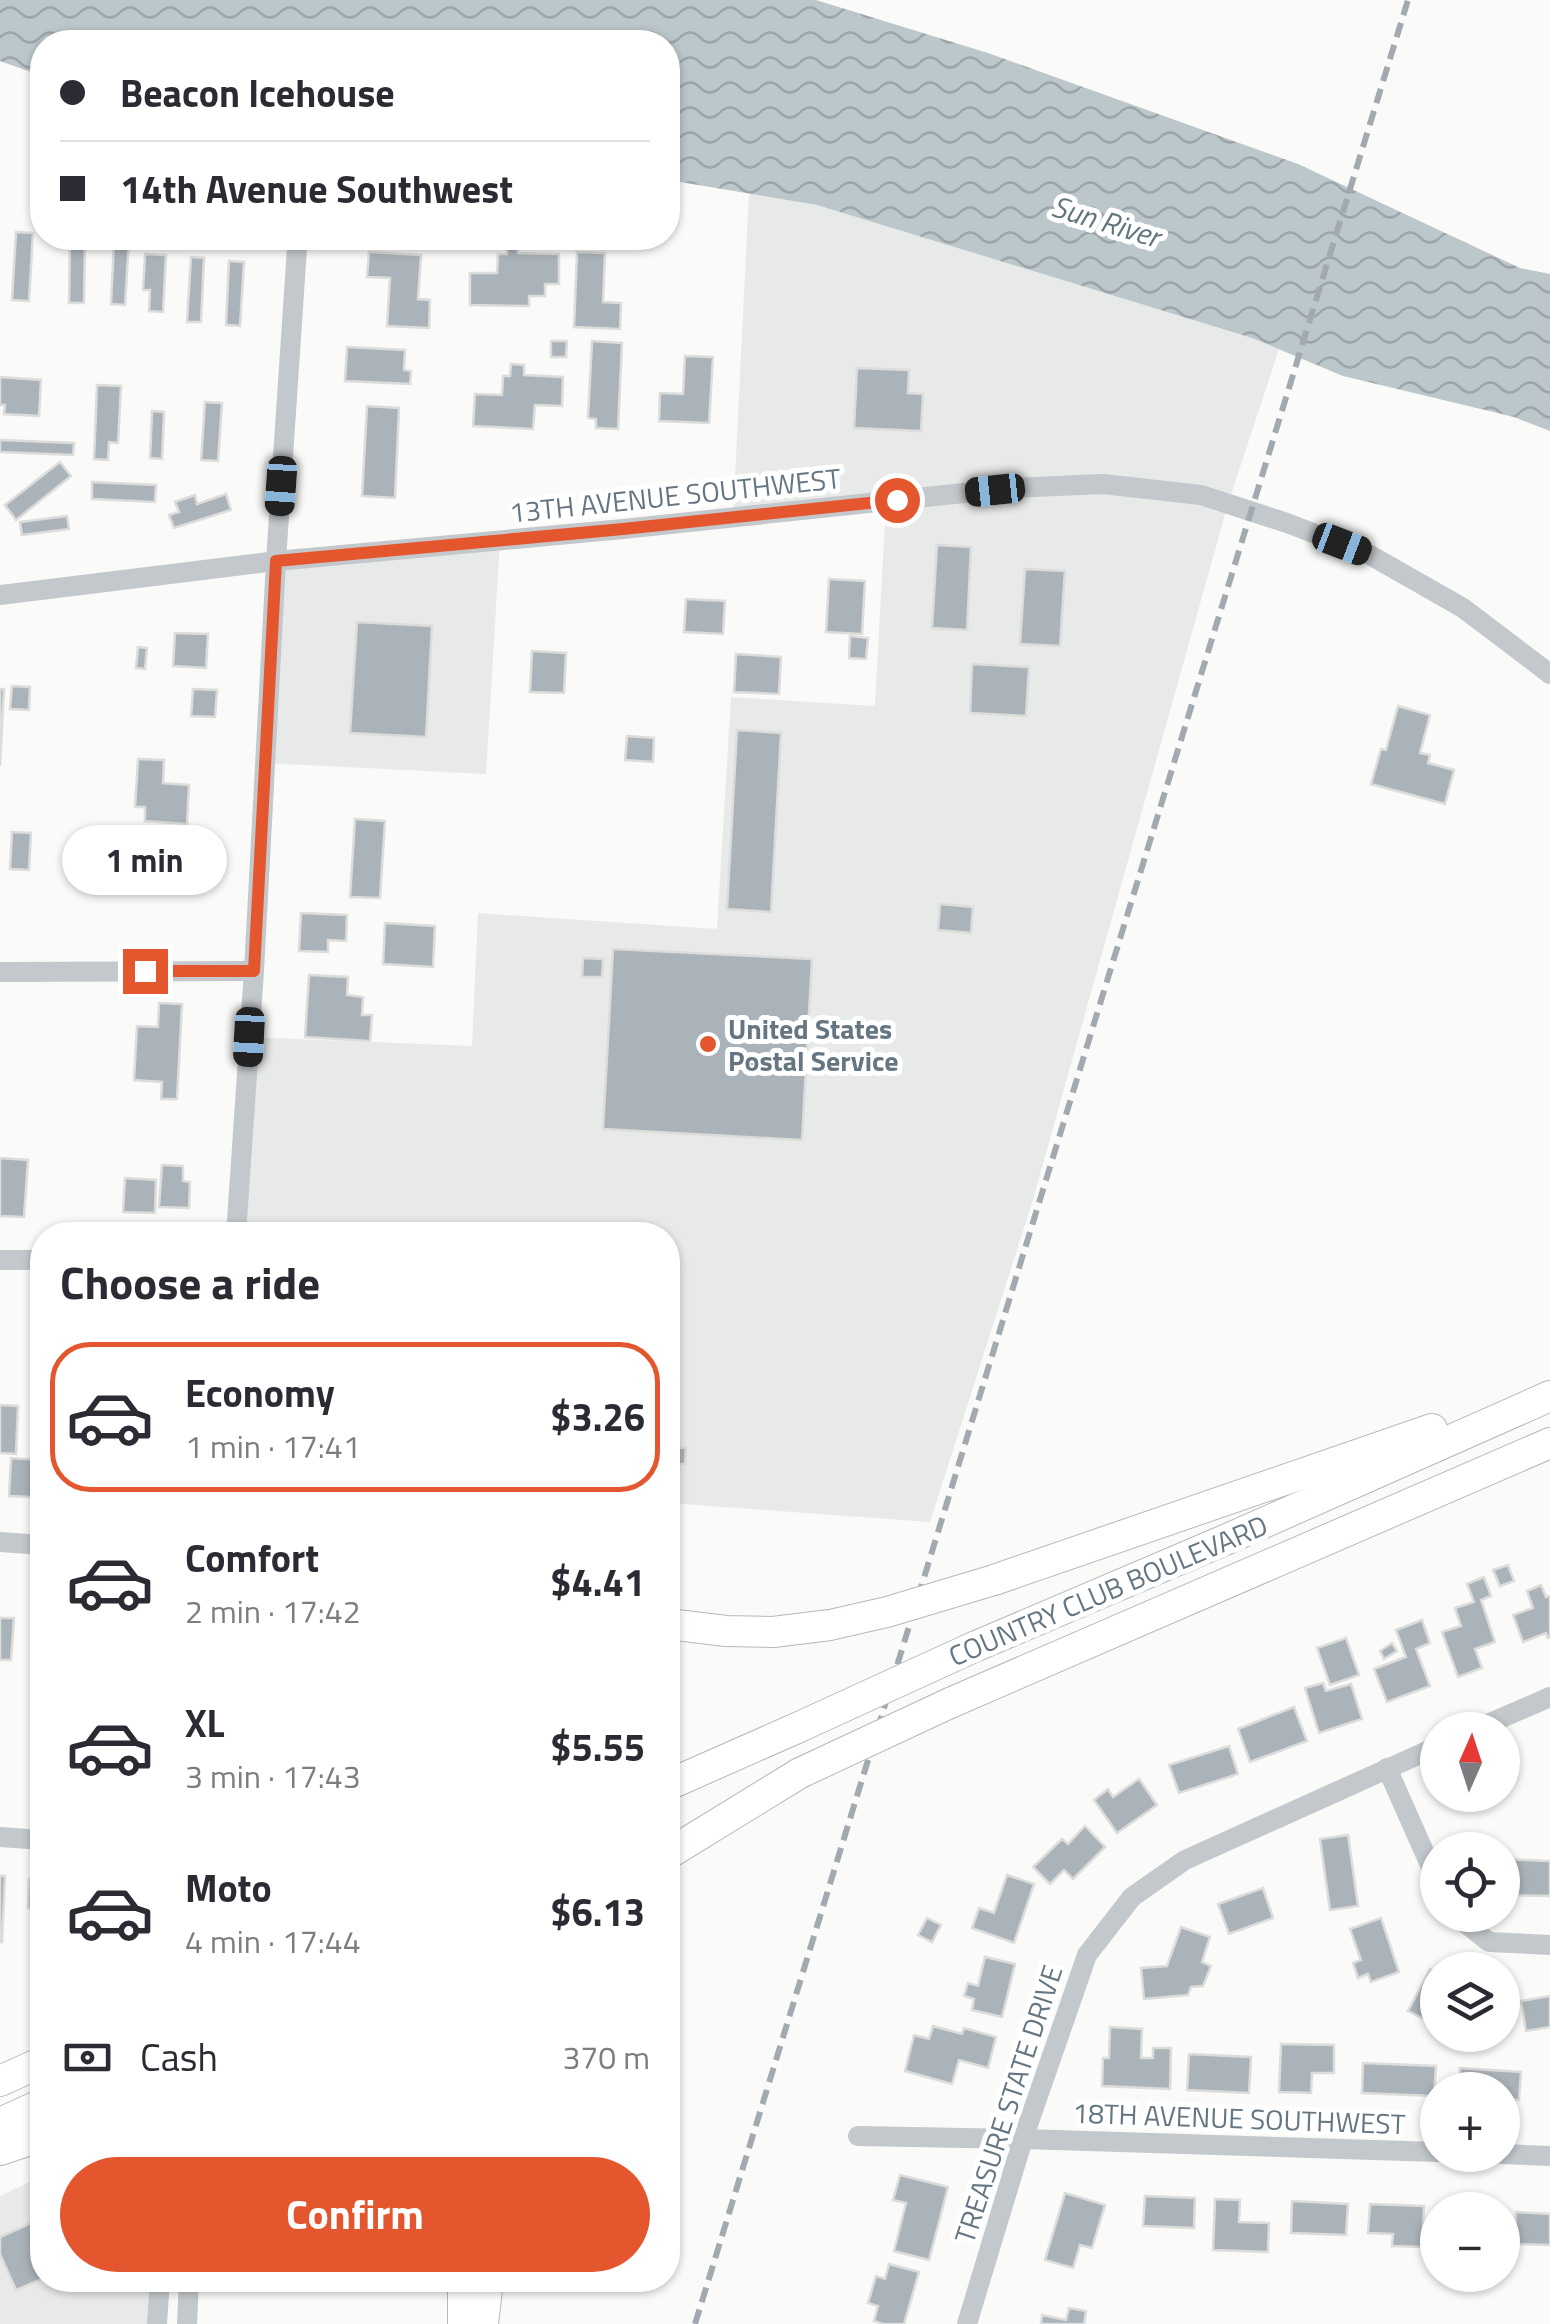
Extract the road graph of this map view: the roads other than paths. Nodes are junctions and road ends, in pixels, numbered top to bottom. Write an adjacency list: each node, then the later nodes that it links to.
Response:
1 (298, 250): 2 (street)
2 (276, 561): 3 (street, 13TH AVENUE SOUTHWEST); 4 (street, 13TH AVENUE SOUTHWEST); 5 (street)
3 (0, 595)
4 (1550, 674)
5 (254, 971): 6 (street); 7 (street)
6 (0, 972)
7 (237, 1222)
8 (0, 1260): 9 (street)
9 (30, 1260)
10 (1550, 1396): 11 (highway, COUNTRY CLUB BOULEVARD)
11 (1508, 1414): 15 (highway, bridge); 21 (highway, COUNTRY CLUB BOULEVARD, bridge)
12 (1550, 1444): 20 (highway, COUNTRY CLUB BOULEVARD, bridge)
13 (0, 1542): 14 (street)
14 (30, 1543)
15 (680, 1625)
16 (1550, 1697): 17 (street)
17 (1515, 1712)
18 (1420, 1754): 19 (street, TREASURE STATE DRIVE)
19 (1387, 1768): 25 (street); 34 (street, TREASURE STATE DRIVE)
20 (800, 1773): 22 (highway, COUNTRY CLUB BOULEVARD); 26 (highway)
21 (680, 1780)
22 (680, 1825)
23 (0, 1837): 24 (street)
24 (30, 1839)
25 (1420, 1842)
26 (680, 1847)
27 (1476, 1932): 28 (street)
28 (1550, 1945)
29 (30, 2067): 30 (highway)
30 (0, 2081)
31 (30, 2109): 32 (highway)
32 (0, 2123)
33 (858, 2136): 34 (street, 18TH AVENUE SOUTHWEST)
34 (1023, 2139): 37 (street, 18TH AVENUE SOUTHWEST); 48 (street, TREASURE STATE DRIVE)
35 (30, 2140): 36 (highway)
36 (0, 2150)
37 (1420, 2151)
38 (1520, 2155): 39 (street)
39 (1550, 2156)
40 (159, 2292): 44 (street)
41 (188, 2292): 45 (street)
42 (463, 2292): 46 (highway)
43 (486, 2292): 47 (highway)
44 (157, 2324)
45 (187, 2324)
46 (463, 2324)
47 (482, 2324)
48 (967, 2324)

